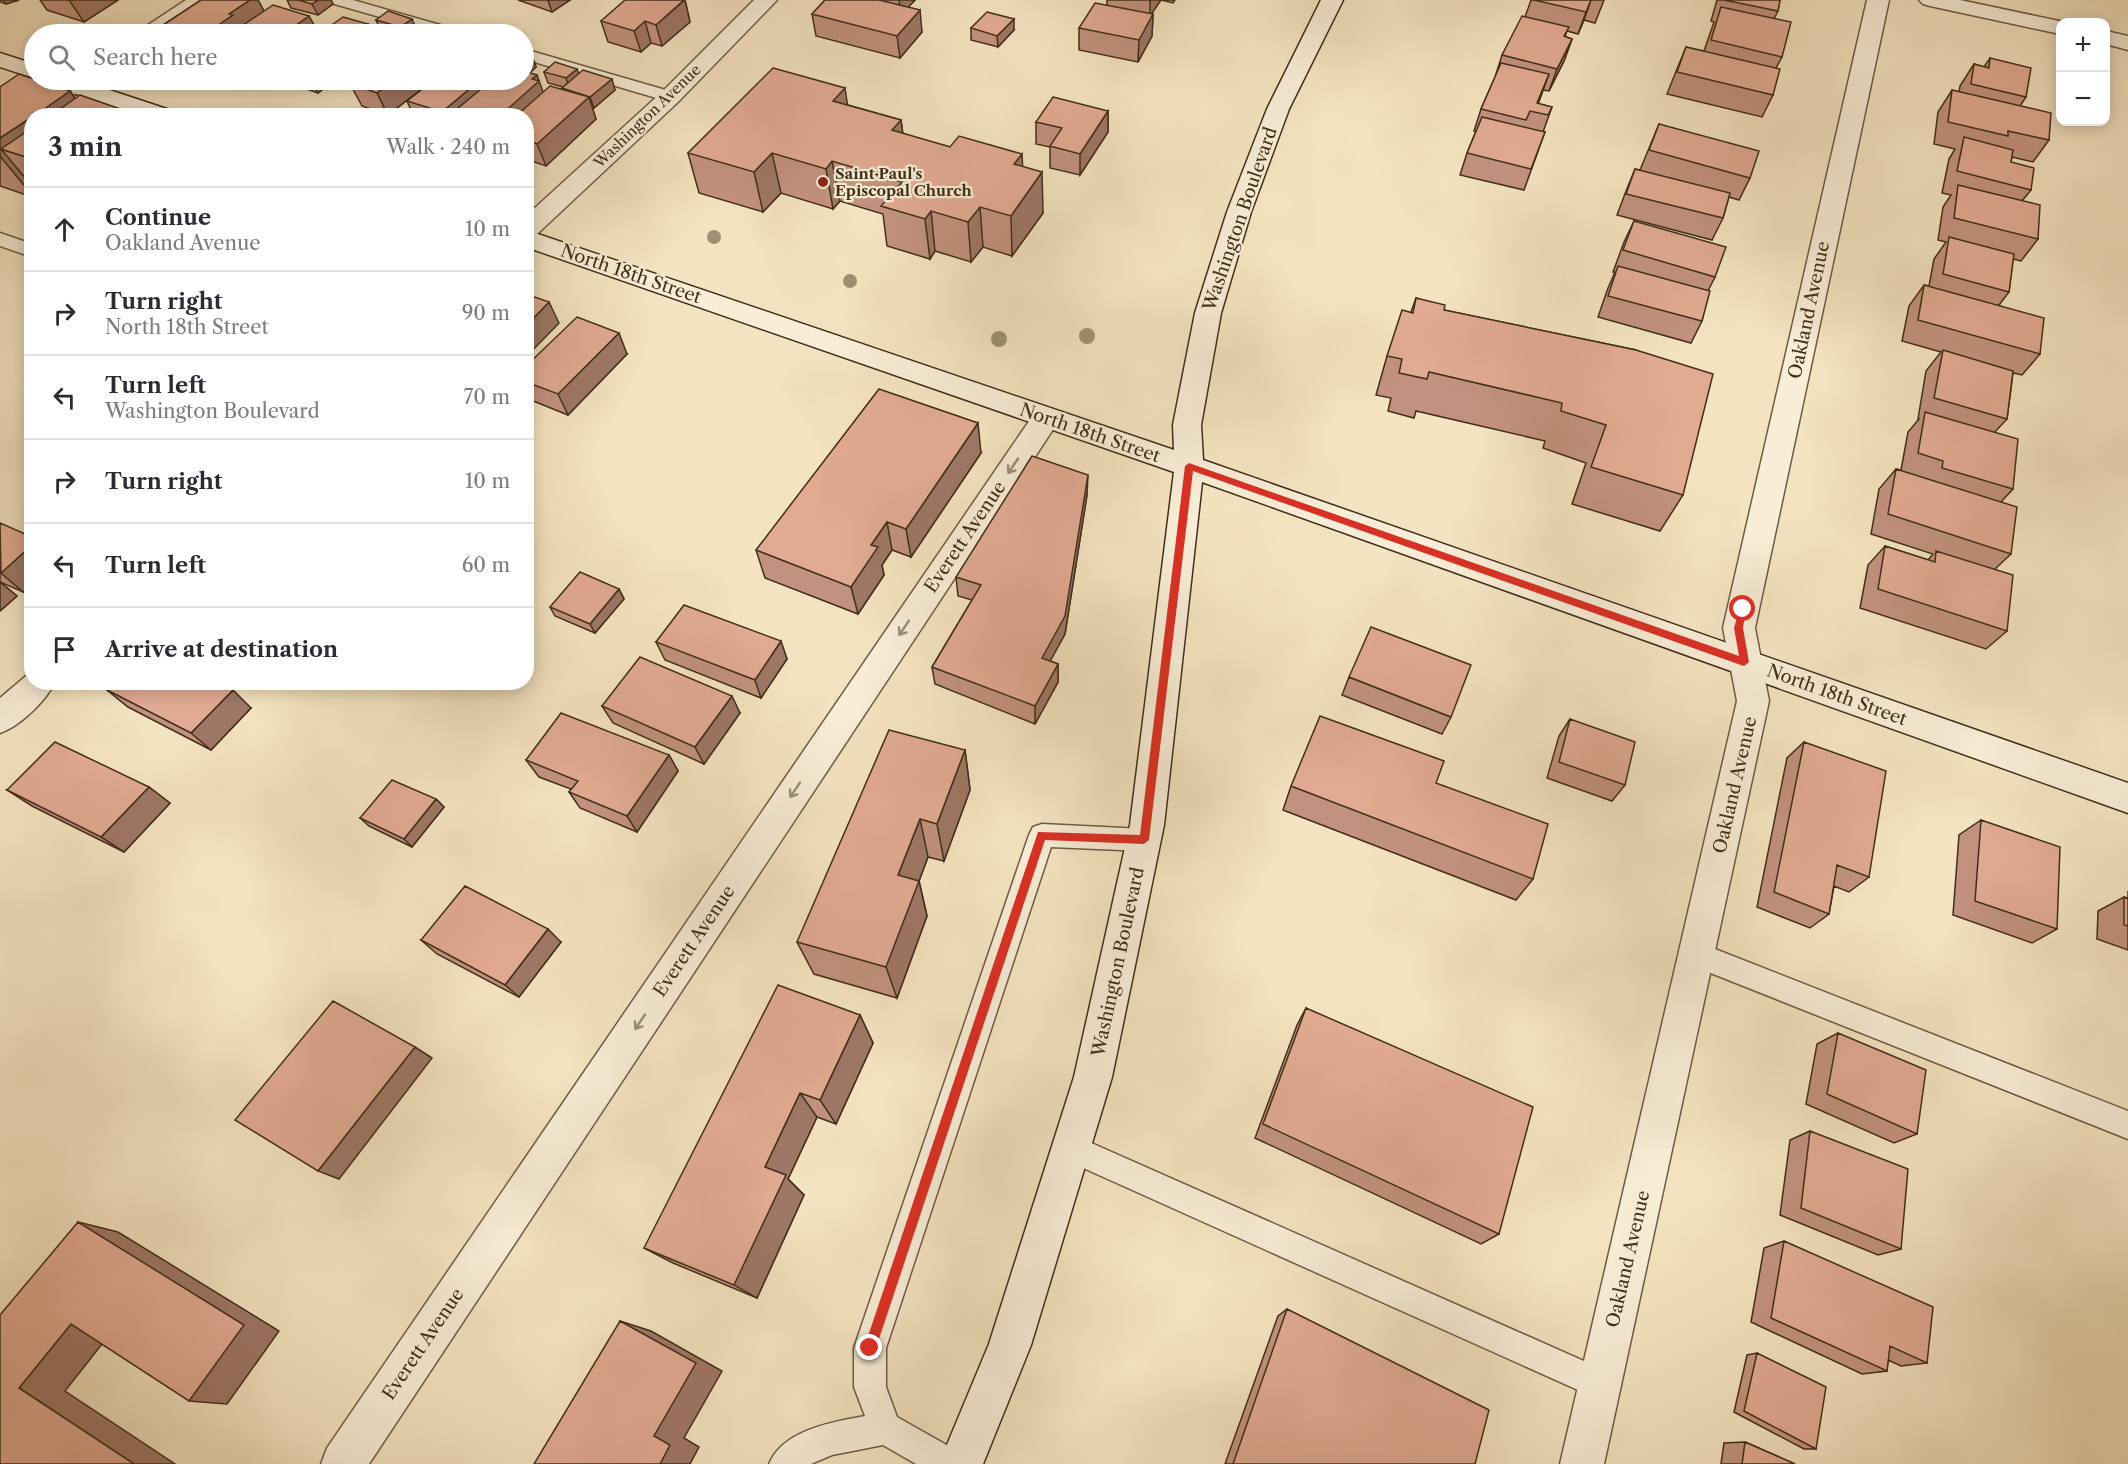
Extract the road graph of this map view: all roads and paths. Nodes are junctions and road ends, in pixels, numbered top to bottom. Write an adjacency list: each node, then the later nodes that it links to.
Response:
1 (200, 0): 7 (street)
2 (336, 0): 8 (lane)
3 (766, 0): 17 (street, Washington Avenue)
4 (1332, 0): 27 (street, Washington Boulevard)
5 (1878, 0): 28 (street, Oakland Avenue)
6 (1930, 0): 9 (street)
7 (165, 24)
8 (420, 24)
9 (2056, 27)
10 (2110, 39): 11 (street)
11 (2128, 43)
12 (534, 57): 17 (lane)
13 (0, 60): 14 (street)
14 (24, 68)
15 (60, 90): 18 (street)
16 (96, 90): 19 (street)
17 (670, 97): 22 (street, Washington Avenue)
18 (36, 108)
19 (144, 108)
20 (24, 117): 21 (street)
21 (0, 135)
22 (534, 223)
23 (0, 239): 25 (lane)
24 (534, 241): 26 (street, North 18th Street)
25 (24, 248)
26 (1046, 418): 27 (street, North 18th Street); 38 (street, Everett Avenue, one-way to 38)
27 (1189, 466): 28 (street, North 18th Street); 32 (street, Washington Boulevard)
28 (1744, 662): 31 (street, North 18th Street); 33 (street, Oakland Avenue)
29 (31, 690): 30 (street)
30 (0, 719)
31 (2128, 798)
32 (1144, 840): 35 (street, Washington Boulevard); 37 (lane)
33 (1697, 955): 34 (lane); 36 (street, Oakland Avenue)
34 (2128, 1125)
35 (1071, 1148): 36 (lane); 41 (street, Washington Boulevard)
36 (1600, 1384): 42 (street, Oakland Avenue)
37 (885, 1428): 39 (lane); 40 (lane)
38 (343, 1464)
39 (785, 1464)
40 (947, 1464)
41 (961, 1464)
42 (1582, 1464)

